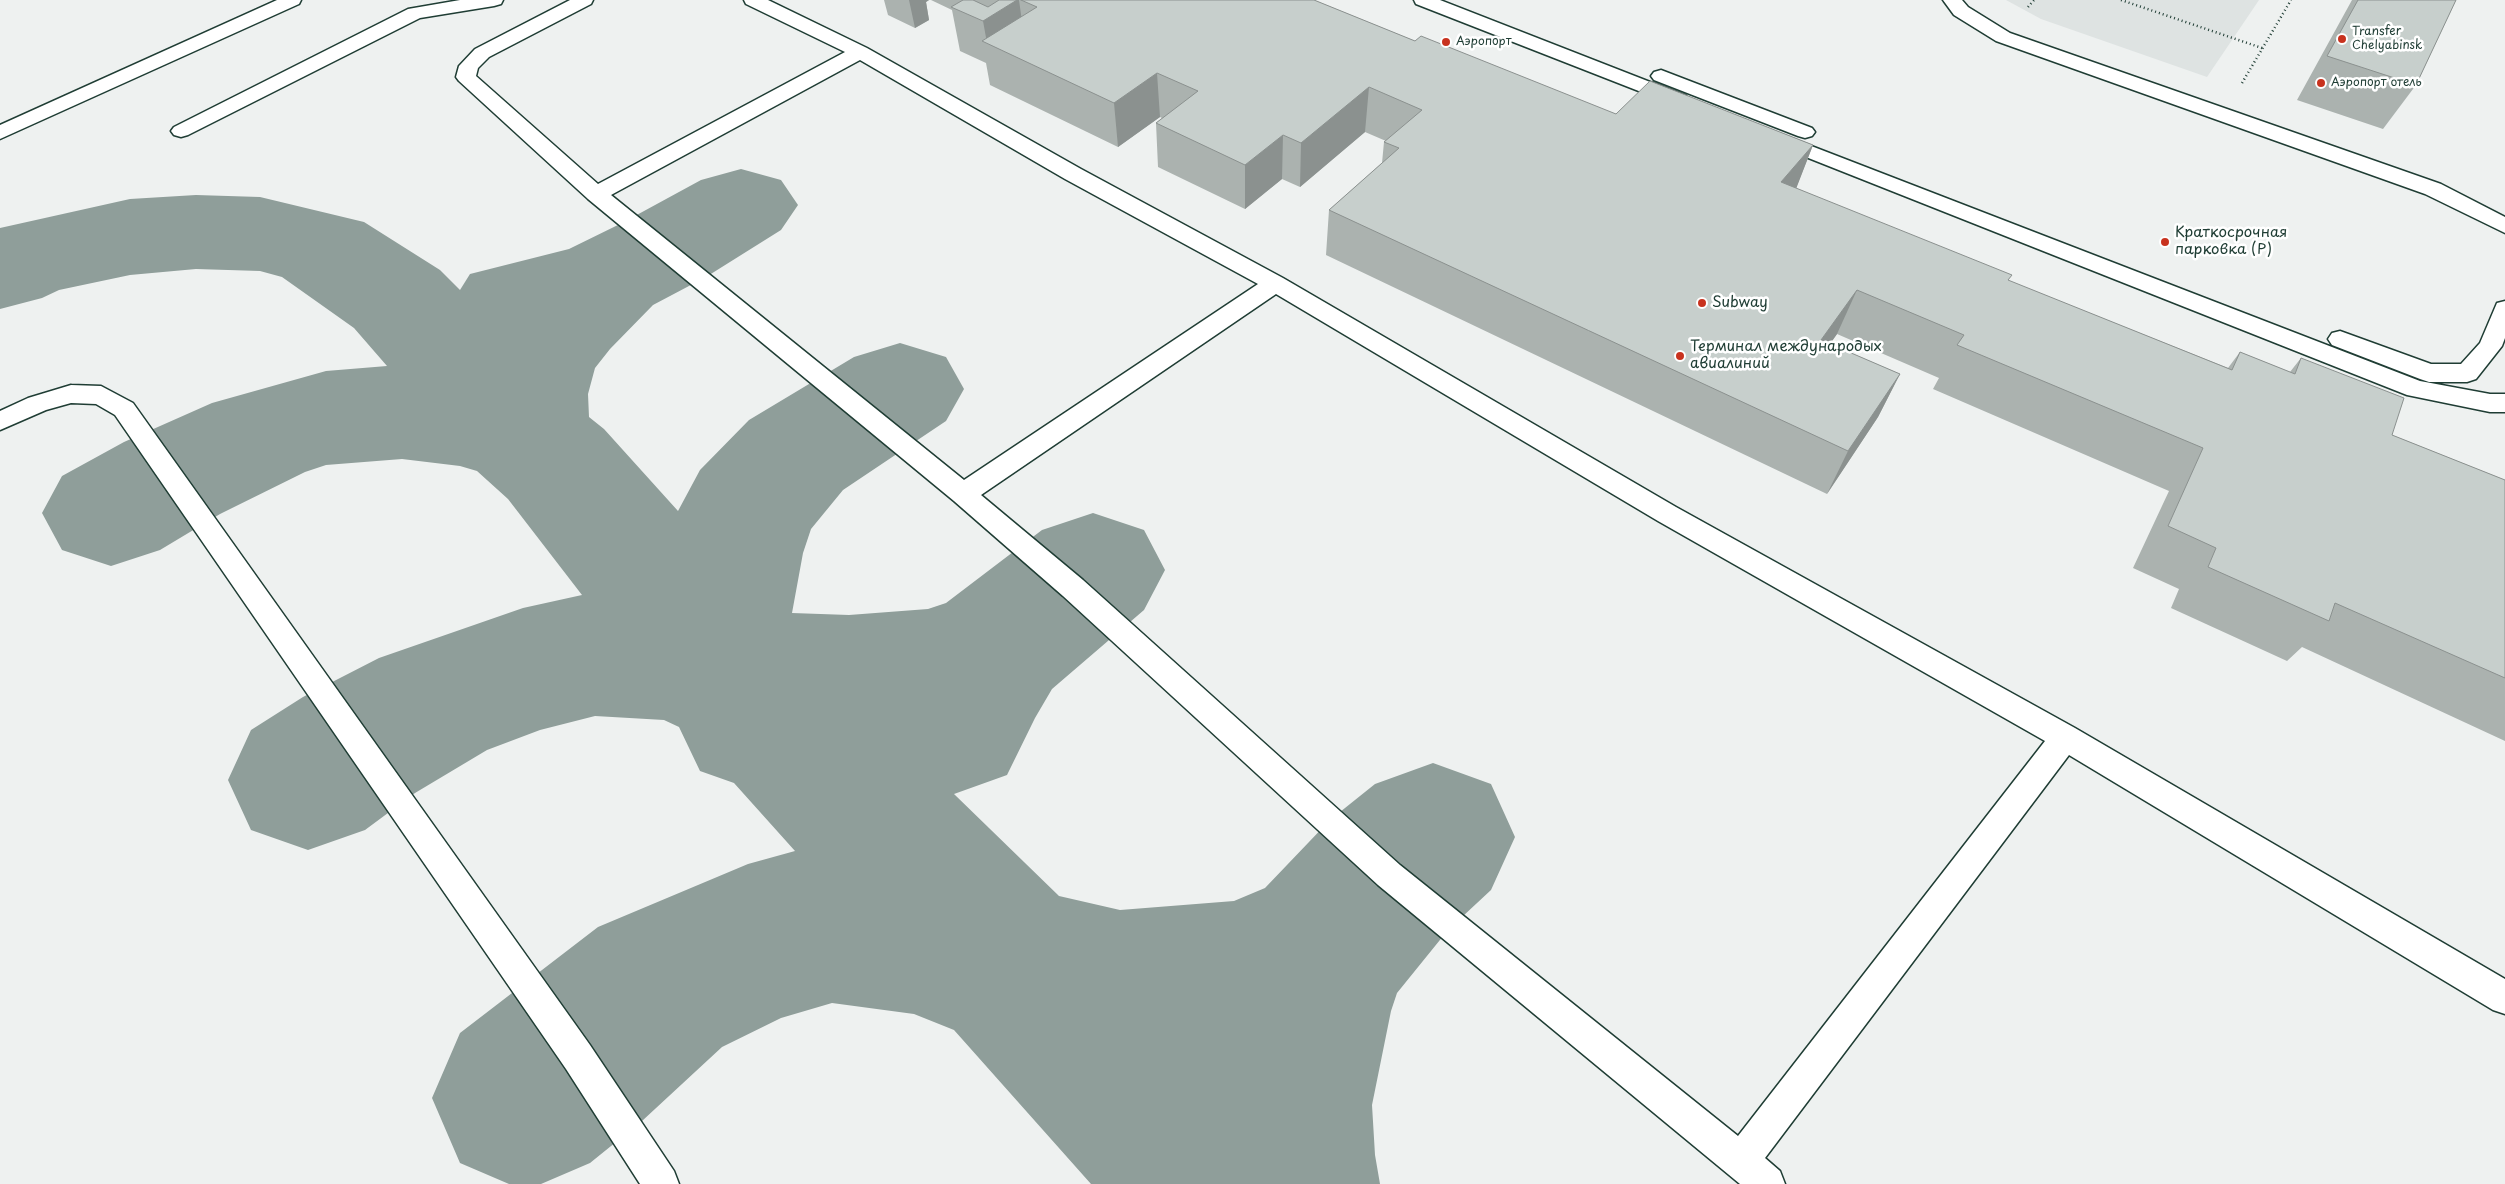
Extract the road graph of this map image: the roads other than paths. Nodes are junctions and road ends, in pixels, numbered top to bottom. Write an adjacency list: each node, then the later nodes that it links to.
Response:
1 (292, 0): 11 (main road)
2 (494, 0): 8 (main road)
3 (753, 0): 9 (main road)
4 (1424, 0): 17 (main road)
5 (1464, 0): 16 (main road)
6 (1952, 0): 13 (main road)
7 (573, 2): 12 (main road)
8 (422, 7): 10 (main road)
9 (860, 52): 12 (main road); 14 (main road)
10 (181, 131)
11 (0, 133)
12 (596, 194): 19 (main road)
13 (2505, 226)
14 (1275, 283): 19 (main road); 20 (main road)
15 (2505, 309): 16 (main road)
16 (2498, 346)
17 (2505, 402)
18 (0, 421): 23 (main road)
19 (963, 494): 22 (main road)
20 (2065, 738): 21 (main road); 22 (main road)
21 (2505, 998)
22 (1741, 1161): 24 (main road)
23 (661, 1184)
24 (1767, 1184)

